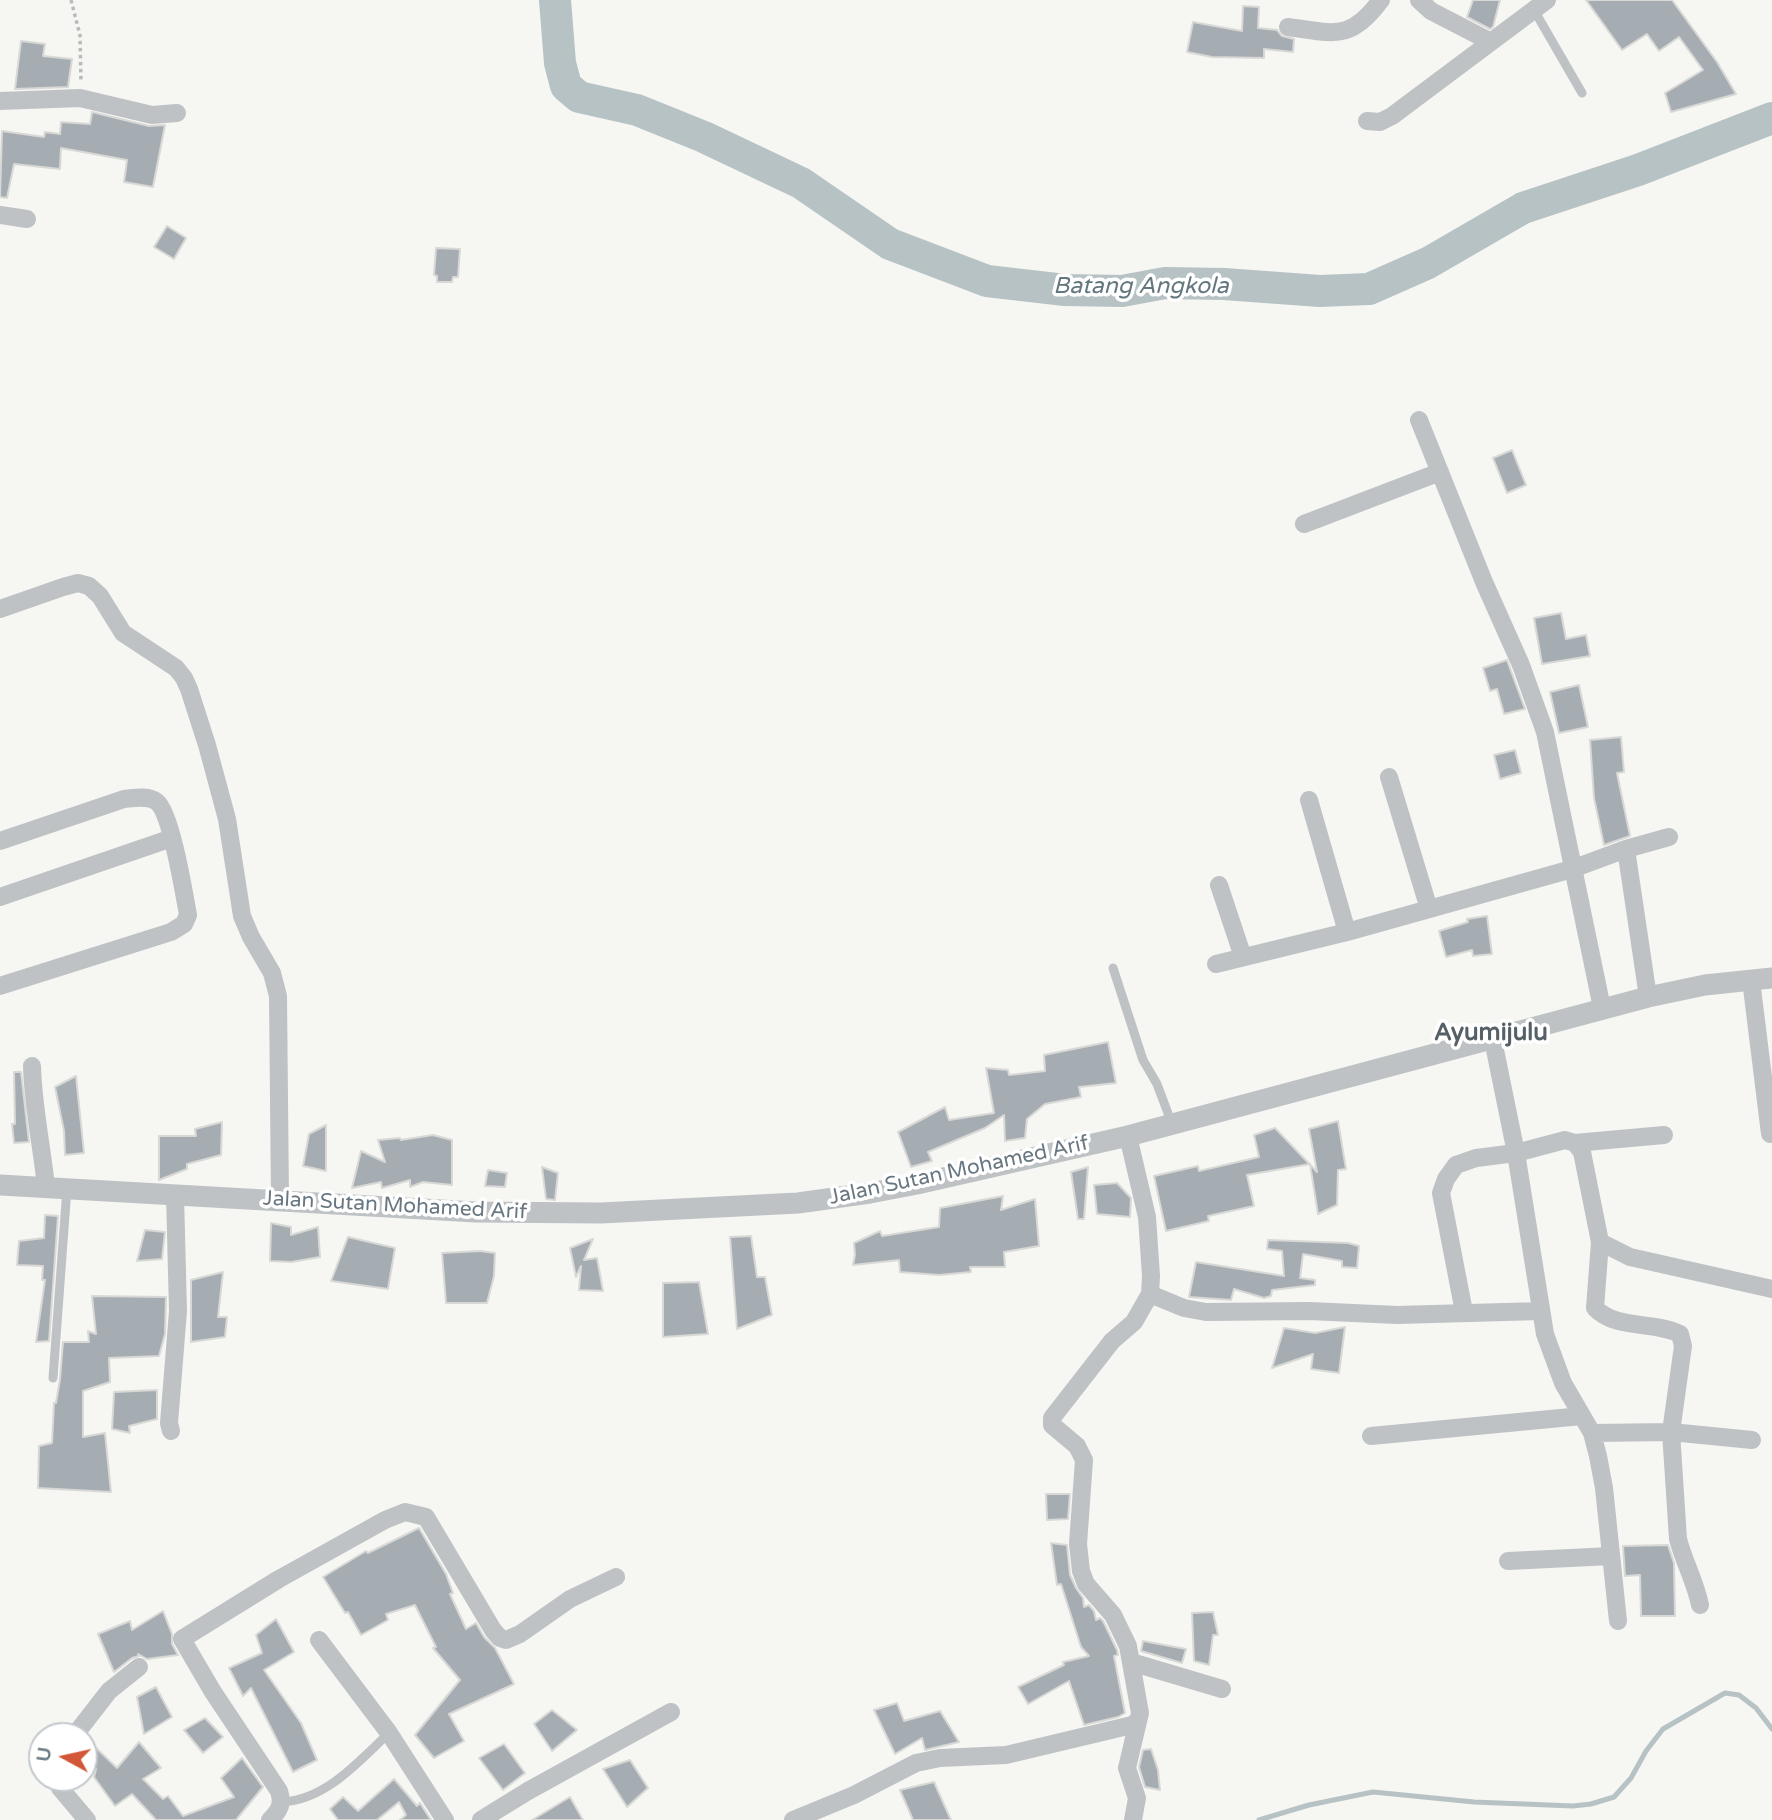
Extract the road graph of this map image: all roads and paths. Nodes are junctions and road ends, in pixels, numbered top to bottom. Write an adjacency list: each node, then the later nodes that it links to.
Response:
1 (71, 0): 8 (path)
2 (1381, 0): 5 (street)
3 (1419, 0): 6 (street)
4 (1541, 5): 6 (street); 7 (lane)
5 (1289, 27)
6 (1491, 42): 11 (street)
7 (1582, 93)
8 (80, 98): 9 (street); 10 (street)
9 (0, 101)
10 (177, 113)
11 (1367, 121)
12 (0, 215): 13 (street)
13 (27, 219)
14 (1419, 420): 15 (street)
15 (1440, 472): 16 (street); 24 (street)
16 (1304, 524)
17 (0, 609): 47 (street)
18 (1389, 777): 27 (street)
19 (1309, 800): 28 (street)
20 (1669, 837): 23 (street)
21 (172, 838): 22 (street); 26 (street); 33 (street)
22 (0, 841)
23 (1626, 849): 24 (street); 34 (street)
24 (1572, 869): 27 (street); 35 (street)
25 (1219, 886): 29 (street)
26 (0, 897)
27 (1429, 909): 28 (street)
28 (1347, 932): 29 (street)
29 (1243, 957): 30 (street)
30 (1216, 964)
31 (1113, 968): 38 (lane)
32 (1761, 979): 34 (street, Jalan Sutan Mohamed Arif); 39 (street)
33 (0, 986)
34 (1648, 997): 35 (street, Jalan Sutan Mohamed Arif)
35 (1602, 1009): 36 (street, Jalan Sutan Mohamed Arif)
36 (1493, 1040): 38 (street, Jalan Sutan Mohamed Arif); 43 (street)
37 (32, 1066): 45 (street)
38 (1172, 1124): 41 (street, Jalan Sutan Mohamed Arif)
39 (1770, 1134)
40 (1664, 1135): 42 (street)
41 (1128, 1136): 47 (street, Jalan Sutan Mohamed Arif); 50 (street)
42 (1575, 1143): 43 (street); 48 (street)
43 (1516, 1153): 51 (street); 52 (street)
44 (0, 1185): 45 (street, Jalan Sutan Mohamed Arif)
45 (56, 1188): 46 (street, Jalan Sutan Mohamed Arif); 53 (lane)
46 (175, 1195): 47 (street, Jalan Sutan Mohamed Arif); 55 (street)
47 (280, 1200)
48 (1600, 1242): 49 (street); 56 (street)
49 (1772, 1289)
50 (1150, 1294): 52 (street); 66 (street)
51 (1541, 1311): 52 (street); 54 (street)
52 (1464, 1312)
53 (53, 1378)
54 (1582, 1416): 57 (street); 58 (street)
55 (171, 1431)
56 (1671, 1432): 57 (street); 59 (street); 63 (street)
57 (1592, 1433): 60 (street)
58 (1371, 1436)
59 (1752, 1440)
60 (1611, 1556): 61 (street); 64 (street)
61 (1508, 1560)
62 (616, 1577): 74 (street)
63 (1700, 1605)
64 (1618, 1621)
65 (319, 1640): 72 (street)
66 (1131, 1662): 68 (street); 70 (street)
67 (139, 1667): 71 (street)
68 (1222, 1689)
69 (671, 1712): 78 (street)
70 (1138, 1721): 79 (street); 80 (street)
71 (85, 1722)
72 (388, 1733): 74 (lane); 77 (street)
73 (63, 1792): 75 (street)
74 (282, 1802): 76 (street)
75 (87, 1820)
76 (270, 1820)
77 (445, 1820)
78 (481, 1820)
79 (793, 1820)
80 (1133, 1820)

